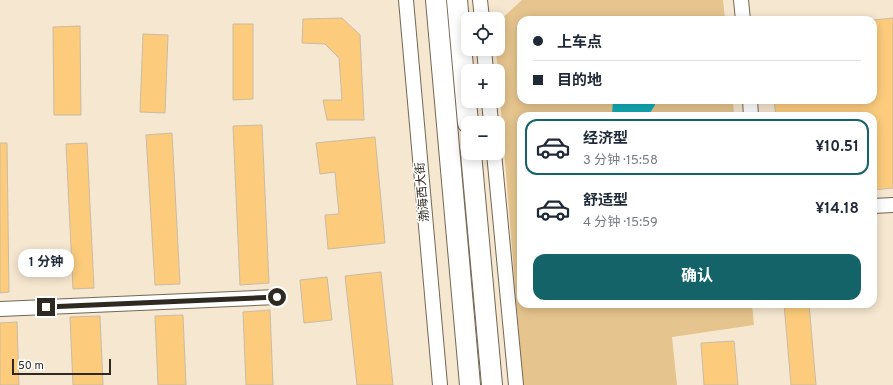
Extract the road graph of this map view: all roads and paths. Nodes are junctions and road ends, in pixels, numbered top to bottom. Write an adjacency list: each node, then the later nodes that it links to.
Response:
1 (406, 0): 15 (street, 渤海西大街)
2 (436, 0): 16 (highway)
3 (457, 0): 8 (highway)
4 (480, 0): 6 (street)
5 (741, 0): 7 (street)
6 (481, 12)
7 (743, 16)
8 (467, 116)
9 (472, 160): 17 (highway)
10 (495, 160): 18 (street)
11 (893, 205): 12 (street)
12 (877, 206)
13 (277, 297): 14 (street)
14 (0, 310)
15 (440, 385)
16 (470, 385)
17 (492, 385)
18 (516, 385)

